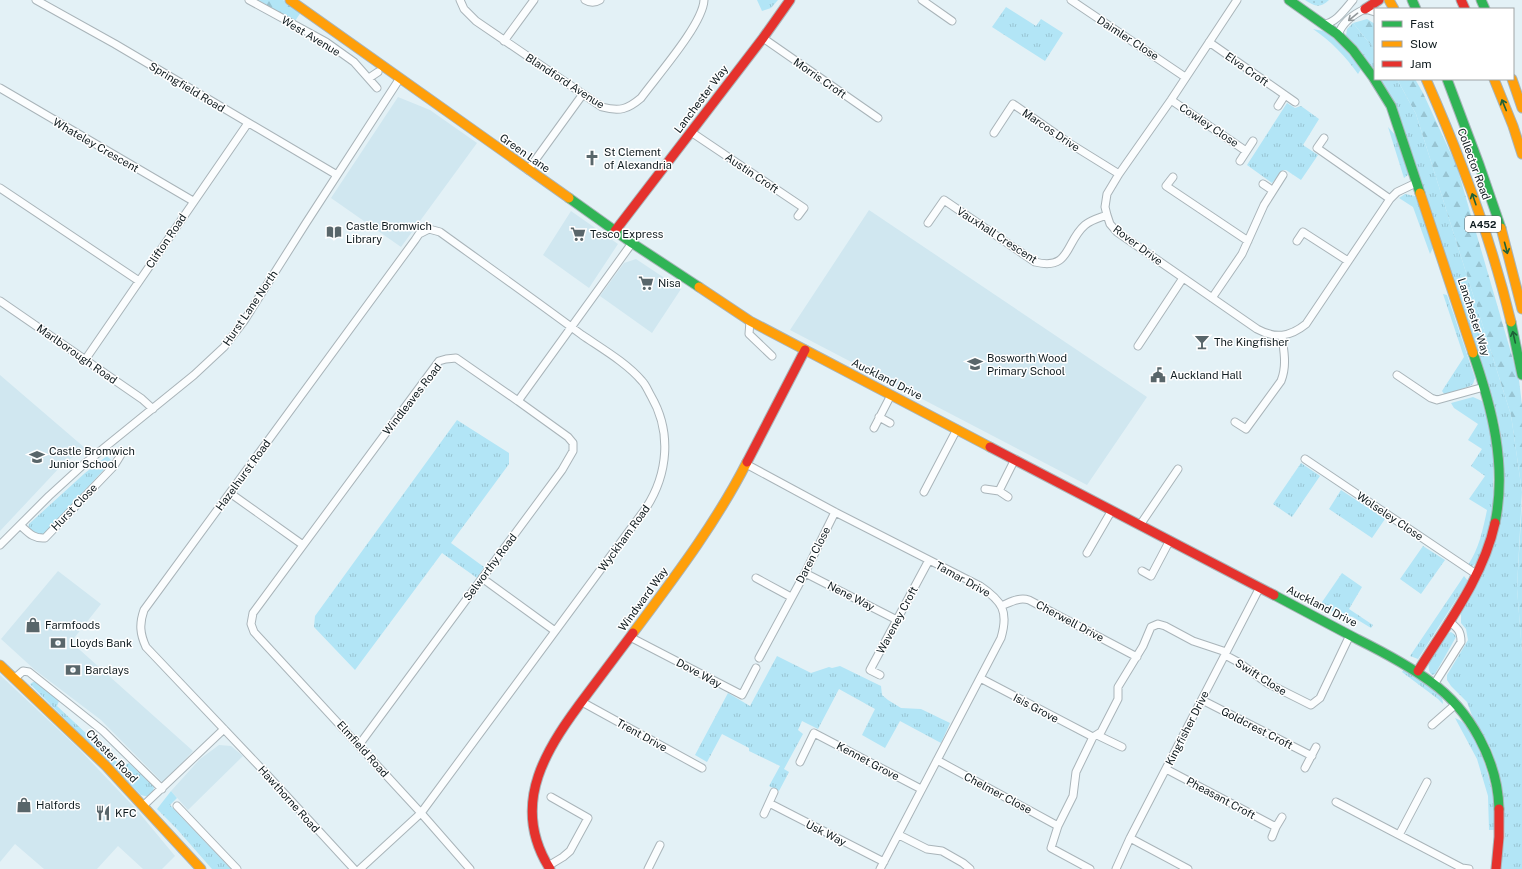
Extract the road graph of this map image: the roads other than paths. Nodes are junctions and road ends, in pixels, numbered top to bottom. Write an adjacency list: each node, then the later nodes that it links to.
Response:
1 (36, 0): 46 (street, Springfield Road)
2 (249, 0): 27 (street, West Avenue)
3 (290, 0): 28 (main road, Green Lane)
4 (460, 0): 22 (street, Blandford Avenue)
5 (534, 0): 22 (street)
6 (585, 0): 7 (street)
7 (600, 0)
8 (704, 0): 38 (street, Blandford Avenue)
9 (790, 0): 21 (main road, Lanchester Way)
10 (922, 0): 18 (street)
11 (1071, 0): 26 (street, Daimler Close)
12 (1237, 0): 23 (street, Rover Drive)
13 (1288, 0): 19 (main road, Lanchester Way)
14 (1353, 0): 19 (street)
15 (1379, 0): 16 (main road)
16 (1365, 9): 17 (street); 20 (street, one-way to 20)
17 (1374, 12)
18 (952, 21)
19 (1324, 24): 20 (main road, Lanchester Way)
20 (1338, 35): 29 (main road, Lanchester Way)
21 (763, 38): 45 (street, Morris Croft); 49 (main road, Lanchester Way)
22 (504, 41): 38 (street, Blandford Avenue)
23 (1209, 42): 26 (street, Rover Drive); 39 (street, Elva Croft)
24 (378, 72): 27 (street)
25 (1514, 76): 40 (main road)
26 (1185, 77): 41 (street, Rover Drive)
27 (369, 78): 37 (street, West Avenue)
28 (400, 78): 57 (main road, Green Lane); 59 (street, Hurst Lane North)
29 (1374, 78)
30 (1376, 80): 62 (main road, Lanchester Way)
31 (1424, 80): 47 (street)
32 (1426, 80): 47 (main road, Collector Road / A452)
33 (1447, 80): 81 (main road, Collector Road / A452, one-way to 81)
34 (1494, 80): 48 (main road, one-way to 34)
35 (1512, 80): 44 (main road)
36 (0, 88): 67 (street, Whateley Crescent)
37 (377, 88)
38 (583, 94): 57 (street)
39 (1286, 95): 42 (street, Elva Croft); 43 (street)
40 (1522, 95)
41 (1171, 100): 53 (street, Cowley Close); 58 (street, Rover Drive)
42 (1295, 102)
43 (1278, 106)
44 (1522, 108)
45 (878, 118)
46 (248, 123): 59 (street, Springfield Road); 67 (street, Clifton Road)
47 (1446, 123): 90 (main road, Collector Road / A452, one-way to 47)
48 (1513, 126): 54 (main road); 56 (main road)
49 (691, 132): 68 (street, Austin Croft); 71 (main road, Lanchester Way)
50 (994, 133): 58 (street, Marcos Drive)
51 (1324, 138): 66 (street)
52 (1253, 141): 53 (street, Cowley Close)
53 (1246, 150): 55 (street, Cowley Close)
54 (1522, 154)
55 (1240, 161)
56 (1522, 166)
57 (528, 170): 71 (main road, Green Lane)
58 (1119, 174): 69 (street, Rover Drive)
59 (337, 175): 94 (street, Hurst Lane North)
60 (1283, 175): 65 (street)
61 (1173, 177): 73 (street)
62 (1416, 183): 66 (street); 91 (main road, Lanchester Way)
63 (1263, 184): 65 (street)
64 (0, 188): 78 (street)
65 (1272, 190): 73 (street)
66 (1390, 199): 76 (street)
67 (193, 202): 78 (street, Clifton Road)
68 (798, 216)
69 (1107, 216): 70 (street, Vauxhall Crescent); 77 (street, Rover Drive)
70 (928, 223)
71 (615, 231): 75 (main road, Green Lane)
72 (440, 232): 83 (street, Wyckham Road); 108 (street, Hazelhurst Road)
73 (1248, 241): 79 (street)
74 (1297, 241): 76 (street)
75 (632, 243): 82 (main road, Green Lane); 83 (street)
76 (1348, 261): 84 (street)
77 (1183, 278): 79 (street, Rover Drive); 85 (street)
78 (139, 281): 88 (street, Clifton Road)
79 (1212, 298): 84 (street, Rover Drive)
80 (0, 301): 88 (street, Marlborough Road)
81 (1522, 309)
82 (750, 321): 86 (main road, Green Lane); 87 (street)
83 (572, 327): 93 (street); 129 (street, Wyckham Road)
84 (1282, 336): 96 (street)
85 (1138, 346)
86 (805, 350): 92 (main road, Auckland Drive); 103 (main road, Windward Way)
87 (772, 356)
88 (85, 360): 94 (street, Marlborough Road)
89 (1397, 375): 91 (street)
90 (1522, 376)
91 (1484, 386): 121 (main road, Lanchester Way)
92 (891, 395): 95 (street); 99 (main road, Auckland Drive)
93 (518, 401): 116 (street, Windleaves Road); 122 (street, Selworthy Road)
94 (153, 409): 112 (street, Hurst Lane North)
95 (879, 418): 97 (street); 98 (street)
96 (1236, 422)
97 (890, 423)
98 (874, 428)
99 (958, 429): 101 (main road, Auckland Drive); 107 (street)
100 (122, 453): 112 (street, Hurst Close)
101 (1015, 459): 106 (street); 110 (main road, Auckland Drive)
102 (1305, 459): 121 (street, Wolseley Close)
103 (746, 464): 111 (street, Tamar Drive); 132 (main road, Windward Way)
104 (1178, 468): 113 (street)
105 (985, 489): 106 (street)
106 (999, 491): 109 (street)
107 (924, 492)
108 (230, 493): 116 (street); 147 (street, Hazelhurst Road)
109 (1008, 497)
110 (1112, 510): 113 (main road, Auckland Drive); 117 (street)
111 (835, 512): 118 (street, Tamar Drive); 120 (street, Daren Close)
112 (20, 525): 115 (street, Hurst Lane North)
113 (1140, 526): 114 (main road, Auckland Drive)
114 (1170, 540): 119 (street); 124 (main road, Auckland Drive)
115 (0, 545)
116 (303, 545): 130 (street, Windleaves Road)
117 (1087, 552)
118 (929, 560): 126 (street, Tamar Drive); 127 (street, Waveney Croft)
119 (1142, 571)
120 (805, 573): 125 (street, Daren Close); 127 (street, Nene Way)
121 (1476, 574): 128 (main road, Lanchester Way)
122 (482, 578): 129 (street); 149 (street, Selworthy Road)
123 (756, 578): 125 (street, Daren Close)
124 (1260, 587): 131 (main road, Auckland Drive); 133 (street, Kingfisher Drive)
125 (791, 597): 135 (street, Daren Close)
126 (1002, 606): 134 (street, Cherwell Drive); 141 (street, Tamar Drive)
127 (897, 620): 139 (street, Waveney Croft)
128 (1449, 621): 138 (main road, Lanchester Way); 142 (street)
129 (555, 631): 167 (street, Wyckham Road)
130 (254, 632): 149 (street, Elmfield Road)
131 (1350, 635): 133 (street, Swift Close); 138 (main road, Auckland Drive)
132 (630, 637): 137 (street, Dove Way); 144 (main road, Windward Way)
133 (1225, 653): 134 (street); 143 (street, Kingfisher Drive)
134 (1137, 657): 148 (street)
135 (759, 658)
136 (0, 665): 140 (main road, Chester Road)
137 (756, 668)
138 (1418, 671): 142 (main road, Auckland Drive)
139 (880, 675)
140 (15, 678): 159 (street); 165 (main road, Chester Road)
141 (980, 678): 148 (street, Isis Grove); 153 (street, Tamar Drive)
142 (1436, 683): 145 (main road, Auckland Drive)
143 (1202, 700): 152 (street, Goldcrest Croft); 157 (street, Kingfisher Drive)
144 (582, 702): 155 (street, Trent Drive); 179 (main road, Windward Way)
145 (1456, 704): 146 (street); 190 (main road, Auckland Drive)
146 (1432, 725)
147 (224, 729): 159 (street); 181 (street, Hawthorne Road)
148 (1095, 736): 150 (street, Isis Grove); 170 (street)
149 (359, 745): 167 (street, Elmfield Road)
150 (1122, 747)
151 (1316, 747): 152 (street)
152 (1312, 756): 156 (street)
153 (936, 760): 160 (street, Tamar Drive); 170 (street, Chelmer Close)
154 (800, 762): 160 (street, Kennet Grove)
155 (702, 768)
156 (1305, 768)
157 (1166, 769): 171 (street, Pheasant Croft); 175 (street, Kingfisher Drive)
158 (1427, 782): 173 (street)
159 (162, 789): 165 (street)
160 (921, 789): 172 (street, Tamar Drive)
161 (774, 792): 164 (street)
162 (551, 797): 179 (street, Windward Way)
163 (1336, 802): 173 (street)
164 (769, 803): 168 (street); 177 (street, Usk Way)
165 (143, 806): 178 (main road, Chester Road)
166 (177, 806): 180 (street)
167 (421, 813): 182 (street, Wyckham Road); 183 (street, Elmfield Road)
168 (764, 814)
169 (1282, 817): 171 (street)
170 (1058, 826): 186 (street)
171 (1276, 827): 174 (street)
172 (899, 835): 177 (street, Tamar Drive); 185 (street)
173 (1399, 836): 189 (street)
174 (1272, 837)
175 (1130, 838): 187 (street, Kingfisher Drive); 188 (street)
176 (660, 845): 184 (street)
177 (882, 866)
178 (197, 868)
179 (549, 868)
180 (237, 869)
181 (354, 869)
182 (360, 869)
183 (470, 869)
184 (648, 869)
185 (970, 869)
186 (1090, 869)
187 (1116, 869)
188 (1188, 869)
189 (1469, 869)
190 (1496, 869)

